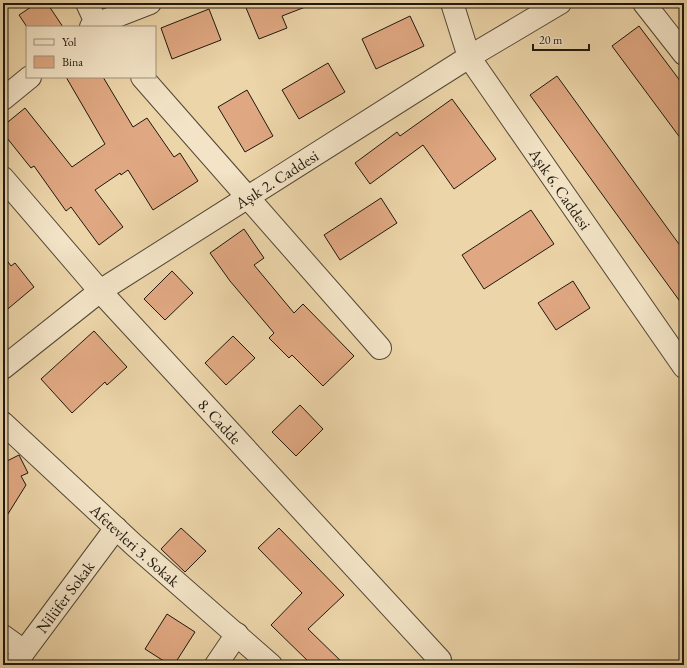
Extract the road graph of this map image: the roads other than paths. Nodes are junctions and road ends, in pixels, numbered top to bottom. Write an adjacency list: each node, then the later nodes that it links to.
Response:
1 (87, 3): 6 (street)
2 (150, 3): 6 (street)
3 (452, 3): 8 (street, Aşık 6. Caddesi)
4 (560, 3): 8 (street, Aşık 2. Caddesi)
5 (644, 3): 7 (street)
6 (95, 26)
7 (684, 54)
8 (469, 57): 13 (street, Aşık 2. Caddesi); 16 (street, Aşık 6. Caddesi)
9 (29, 78): 11 (street)
10 (143, 78): 13 (street)
11 (3, 99)
12 (3, 178): 14 (street, 8. Cadde)
13 (248, 197): 14 (street, Aşık 2. Caddesi); 15 (street)
14 (100, 291): 17 (street, Aşık 2. Caddesi); 23 (street, 8. Cadde)
15 (380, 348)
16 (684, 367)
17 (3, 368)
18 (3, 423): 19 (street, Afetevleri 3. Sokak)
19 (116, 528): 20 (street, Afetevleri 3. Sokak); 22 (street, Nilüfer Sokak)
20 (236, 634): 24 (street); 25 (street, Afetevleri 3. Sokak)
21 (3, 636): 22 (street)
22 (19, 658)
23 (440, 660)
24 (216, 665)
25 (271, 665)

